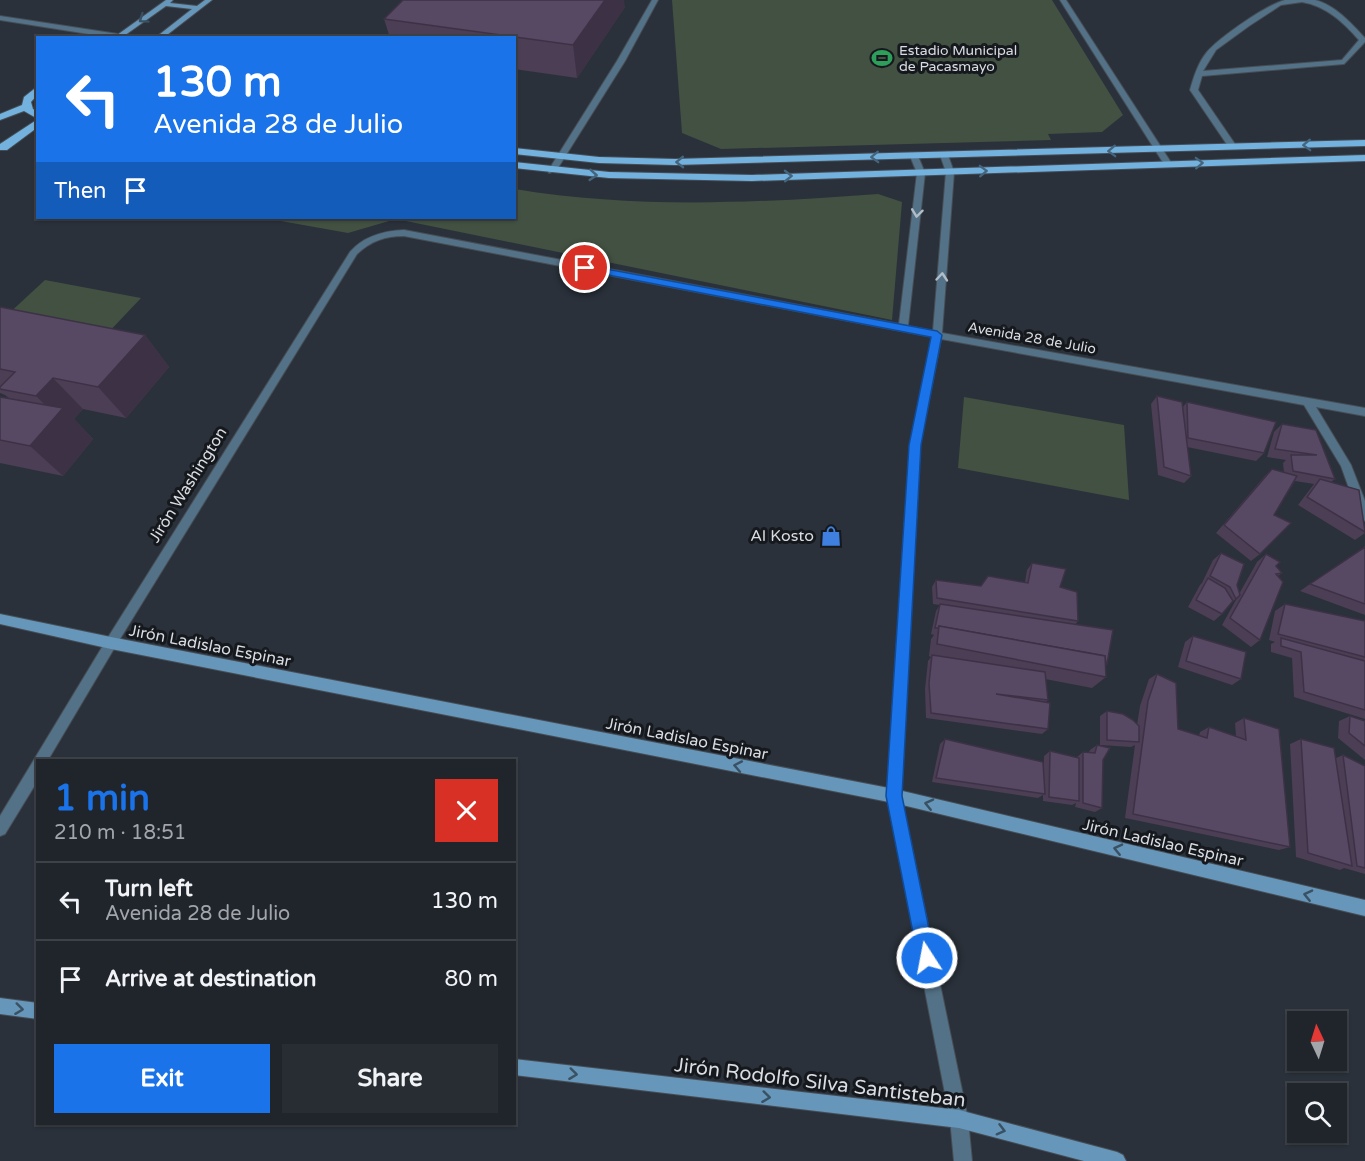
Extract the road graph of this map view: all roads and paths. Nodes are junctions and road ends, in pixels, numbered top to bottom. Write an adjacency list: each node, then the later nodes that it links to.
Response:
1 (209, 0): 5 (main road)
2 (655, 0): 22 (street)
3 (1063, 0): 19 (street)
4 (167, 2): 5 (main road); 8 (main road, one-way to 8)
5 (198, 8): 9 (main road)
6 (0, 18): 7 (street)
7 (111, 36)
8 (118, 36)
9 (161, 36)
10 (1198, 74): 10 (street); 17 (street)
11 (36, 91): 12 (main road)
12 (26, 107): 13 (main road); 14 (main road)
13 (36, 115)
14 (0, 117)
15 (36, 123): 18 (main road)
16 (1365, 143): 17 (main road, one-way to 17)
17 (1233, 147): 19 (main road); 25 (main road)
18 (1, 148)
19 (1159, 149): 21 (main road, one-way to 21); 26 (street)
20 (516, 151): 22 (main road)
21 (944, 155): 23 (main road); 29 (street)
22 (560, 156): 23 (main road, one-way to 22); 28 (street)
23 (915, 156): 30 (street)
24 (1365, 158): 25 (main road)
25 (1244, 162): 26 (main road, one-way to 25)
26 (1168, 164): 29 (main road, one-way to 26)
27 (516, 165): 28 (main road)
28 (552, 171): 30 (main road, one-way to 30)
29 (950, 172): 30 (main road); 33 (street, one-way to 29)
30 (921, 173): 32 (street, one-way to 32)
31 (376, 236): 32 (street, Avenida 28 de Julio); 38 (street, Jirón Washington)
32 (903, 329): 33 (street, Avenida 28 de Julio)
33 (937, 335): 34 (street, Avenida 28 de Julio); 41 (street)
34 (1308, 402): 35 (street, Avenida 28 de Julio); 36 (street)
35 (1365, 412)
36 (1365, 516)
37 (0, 619): 38 (main road, Jirón Ladislao Espinar)
38 (111, 643): 39 (street, Jirón Washington); 41 (main road, Jirón Ladislao Espinar, one-way to 38)
39 (42, 759)
40 (36, 769): 42 (street)
41 (894, 796): 43 (main road, Jirón Ladislao Espinar, one-way to 41); 47 (street)
42 (0, 829)
43 (1365, 908)
44 (0, 1006): 45 (main road, one-way to 45)
45 (36, 1011)
46 (516, 1067): 47 (main road, Jirón Rodolfo Silva Santisteban, one-way to 47)
47 (959, 1119): 48 (street); 49 (main road, Jirón Rodolfo Silva Santisteban, one-way to 49)
48 (963, 1161)
49 (1117, 1161)

